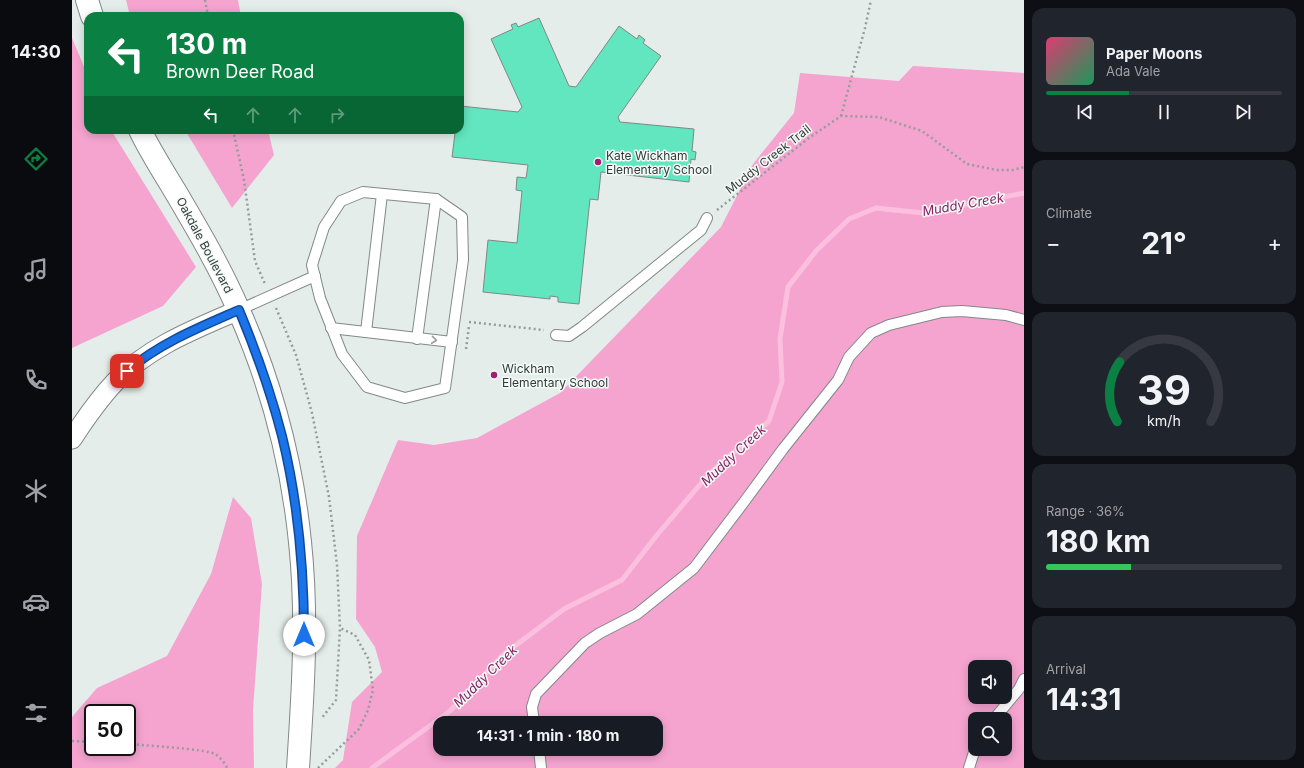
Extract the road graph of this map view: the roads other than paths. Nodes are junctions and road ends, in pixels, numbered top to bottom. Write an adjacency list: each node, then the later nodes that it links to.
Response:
1 (86, 0): 2 (main road)
2 (90, 12)
3 (142, 134): 8 (main road, Oakdale Boulevard)
4 (382, 194): 5 (lane); 7 (lane); 11 (lane)
5 (436, 199): 13 (lane); 14 (lane)
6 (707, 218): 12 (lane)
7 (315, 276): 8 (lane); 10 (lane)
8 (239, 310): 15 (street); 21 (main road, Oakdale Boulevard)
9 (1024, 320): 18 (lane)
10 (331, 328): 11 (lane); 14 (lane)
11 (366, 332): 13 (lane)
12 (553, 333)
13 (417, 339): 14 (lane, one-way to 14)
14 (452, 342)
15 (72, 439)
16 (1024, 679): 17 (lane)
17 (1000, 712)
18 (533, 716)
19 (540, 756): 22 (lane)
20 (973, 756): 23 (lane)
21 (305, 766)
22 (541, 768)
23 (969, 768)

